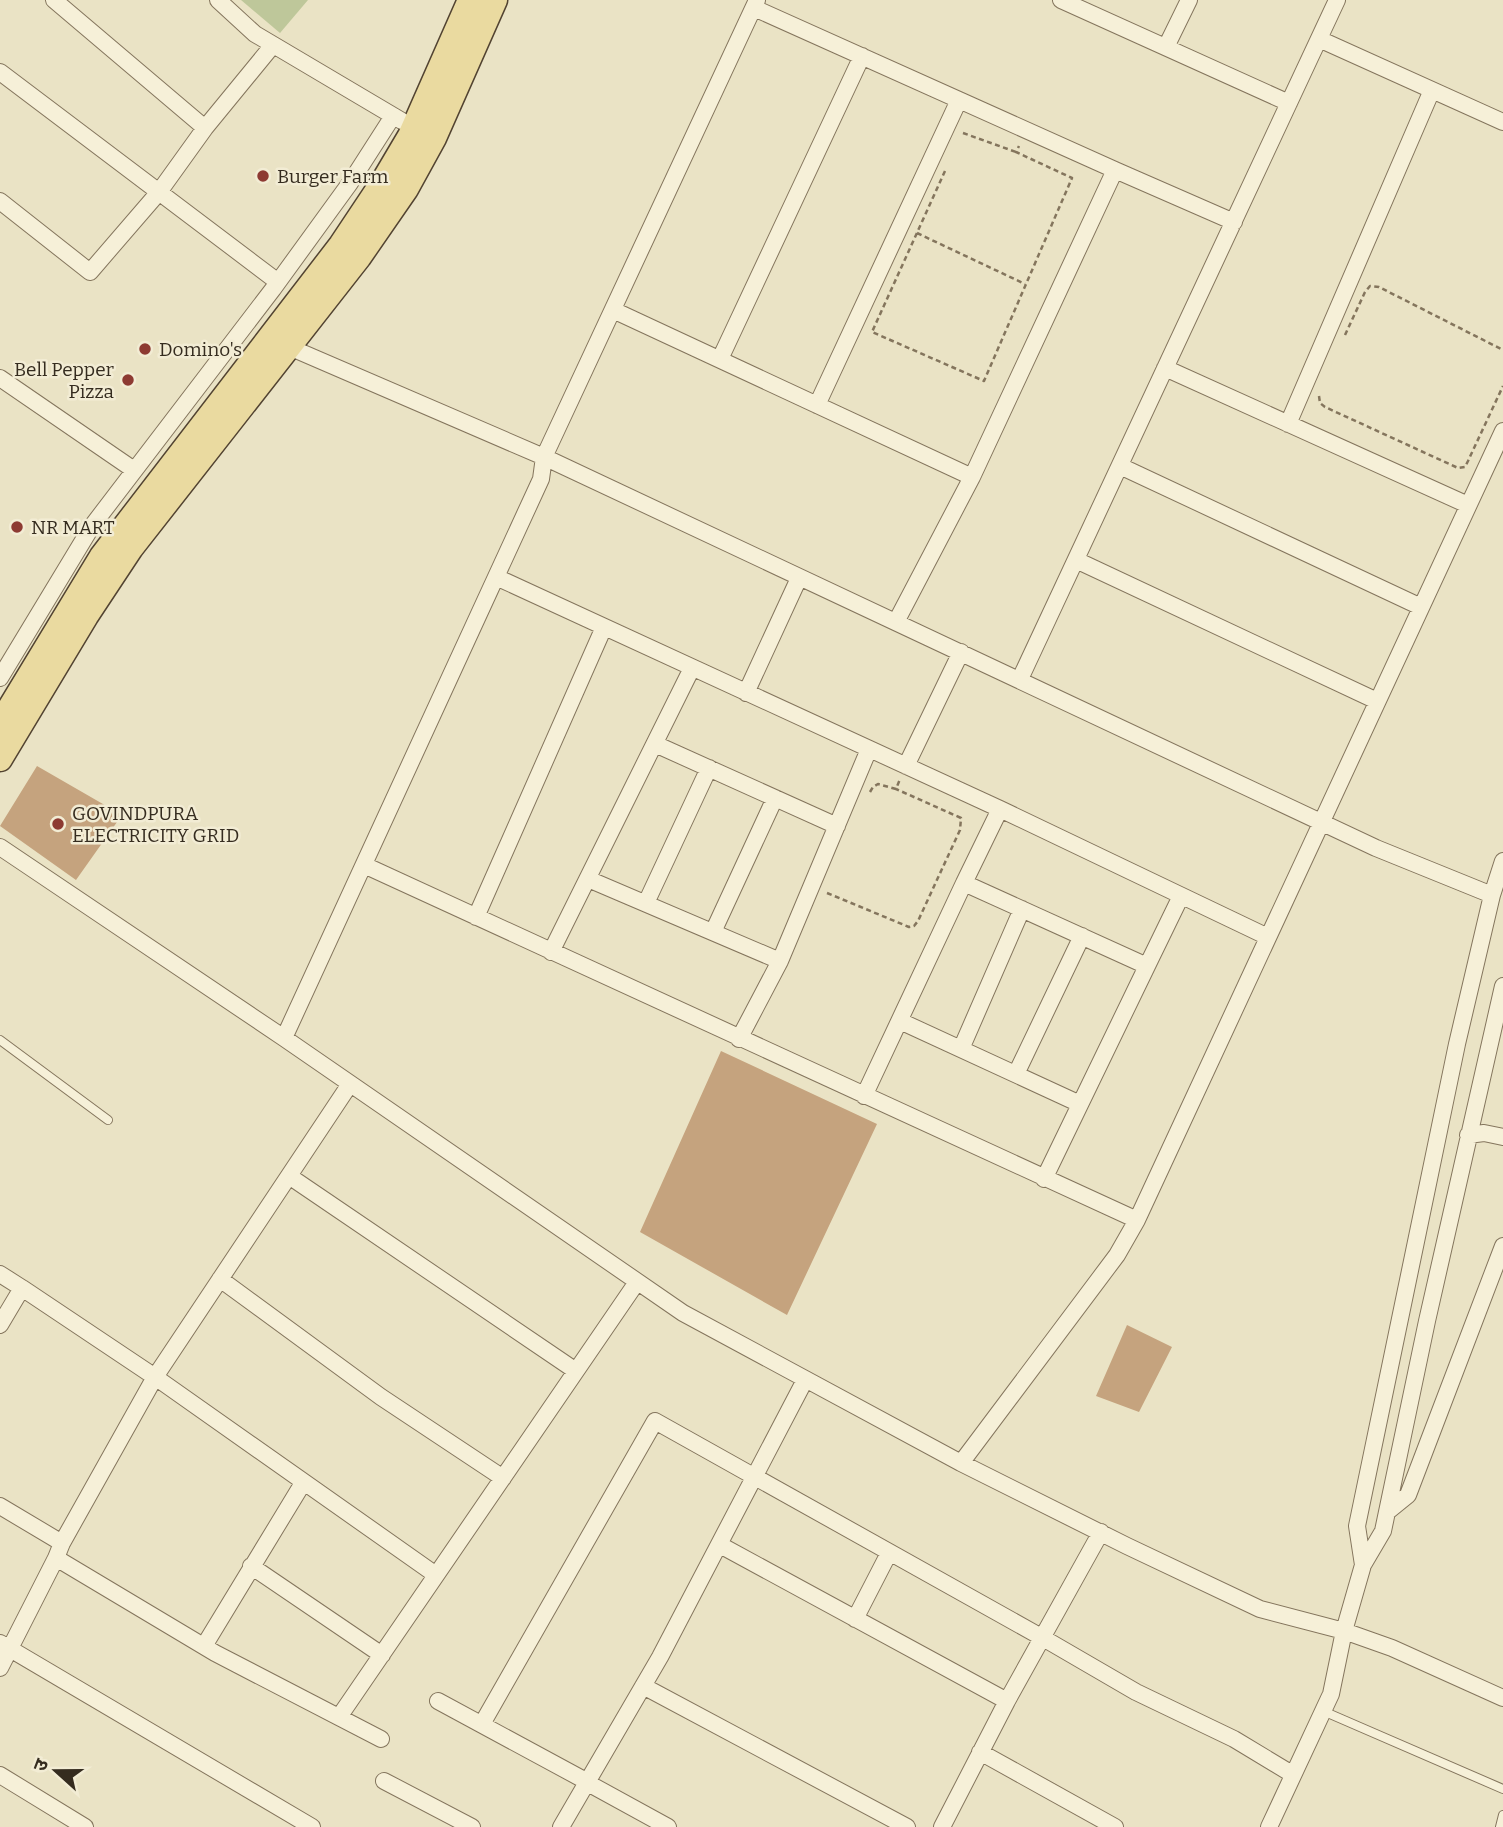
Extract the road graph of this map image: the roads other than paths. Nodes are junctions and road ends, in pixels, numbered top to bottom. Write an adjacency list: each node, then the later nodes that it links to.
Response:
1 (54, 0): 19 (street)
2 (218, 0): 10 (street)
3 (470, 0): 18 (main road)
4 (495, 0): 18 (main road)
5 (1061, 0): 11 (street)
6 (1189, 0): 11 (street)
7 (1337, 0): 9 (street)
8 (755, 4): 12 (street); 26 (street)
9 (1319, 39): 14 (street); 16 (street)
10 (273, 45): 18 (street); 19 (street)
11 (1166, 47): 16 (street)
12 (862, 56): 15 (street); 28 (street)
13 (0, 72): 21 (street)
14 (1432, 90): 17 (street); 32 (street)
15 (959, 100): 20 (street); 31 (street)
16 (1289, 103): 23 (street)
17 (1503, 122)
18 (414, 127): 24 (street); 25 (main road); 27 (main road)
19 (205, 128): 21 (street)
20 (1115, 170): 23 (street); 37 (street)
21 (159, 192): 22 (street); 24 (street)
22 (0, 201)
23 (1234, 222): 29 (street)
24 (278, 282): 25 (lane); 36 (street)
25 (299, 299): 38 (main road)
26 (613, 310): 28 (street); 34 (street)
27 (289, 347): 34 (street); 55 (main road)
28 (720, 359): 31 (street)
29 (1165, 368): 32 (street); 35 (street)
30 (0, 378): 36 (street)
31 (817, 405): 37 (street)
32 (1288, 424): 39 (street)
33 (1503, 431): 39 (street)
34 (544, 457): 41 (street); 42 (street)
35 (1120, 466): 40 (street); 43 (street)
36 (134, 470): 38 (lane); 48 (street)
37 (972, 477): 44 (street)
38 (156, 483): 52 (main road)
39 (1468, 505): 43 (street)
40 (1076, 560): 49 (street); 51 (street)
41 (496, 578): 45 (street); 64 (street)
42 (799, 578): 44 (street); 50 (street)
43 (1421, 607): 51 (street)
44 (896, 622): 46 (street)
45 (604, 627): 47 (street); 71 (street)
46 (961, 652): 49 (street); 56 (street)
47 (692, 668): 50 (street); 53 (street)
48 (0, 678)
49 (1020, 680): 60 (street)
50 (746, 693): 54 (street)
51 (1377, 701): 60 (street)
52 (0, 724)
53 (655, 744): 57 (street); 65 (street)
54 (869, 750): 56 (street); 61 (street)
55 (0, 759)
56 (906, 766): 59 (street)
57 (709, 768): 58 (street); 69 (street)
58 (775, 798): 61 (street); 72 (street)
59 (1000, 810): 66 (street); 68 (street)
60 (1321, 822): 67 (street); 74 (street)
61 (837, 826): 76 (street)
62 (0, 847): 81 (street)
63 (1503, 861): 67 (street)
64 (364, 865): 71 (street); 81 (street)
65 (588, 879): 69 (street); 75 (street)
66 (964, 883): 70 (street); 79 (street)
67 (1492, 895): 115 (street)
68 (1181, 896): 74 (street); 77 (street)
69 (646, 903): 72 (street)
70 (1022, 909): 73 (street); 84 (street)
71 (476, 917): 75 (street)
72 (713, 932): 76 (street)
73 (1082, 936): 77 (street); 85 (street)
74 (1268, 937): 94 (street)
75 (551, 952): 82 (street)
76 (780, 961): 82 (street)
77 (1147, 966): 88 (street)
78 (1503, 986): 80 (street)
79 (900, 1021): 84 (street); 87 (street)
80 (1497, 1032): 90 (street)
81 (284, 1038): 86 (street)
82 (739, 1039): 87 (street)
83 (0, 1040): 89 (lane)
84 (961, 1049): 85 (street)
85 (1016, 1074): 88 (street)
86 (350, 1084): 92 (street); 98 (street)
87 (864, 1096): 93 (street)
88 (1080, 1104): 93 (street)
89 (108, 1120)
90 (1468, 1135): 91 (street); 109 (street)
91 (1503, 1137)
92 (289, 1176): 97 (street); 101 (street)
93 (1044, 1179): 94 (street)
94 (1137, 1220): 104 (street)
95 (1503, 1246): 109 (street)
96 (0, 1274): 99 (street)
97 (220, 1279): 102 (street); 105 (street)
98 (637, 1282): 101 (street); 103 (street)
99 (22, 1288): 100 (street); 102 (street)
100 (0, 1325)
101 (576, 1371): 105 (street)
102 (155, 1377): 107 (street); 111 (street)
103 (805, 1380): 104 (street); 106 (street)
104 (961, 1463): 110 (street)
105 (503, 1478): 117 (street)
106 (755, 1478): 112 (street); 113 (street); 131 (street)
107 (303, 1483): 116 (street); 117 (street)
108 (0, 1506): 111 (street)
109 (1387, 1512): 115 (street)
110 (1101, 1532): 119 (street); 120 (street)
111 (62, 1543): 114 (street)
112 (720, 1545): 118 (street); 125 (street)
113 (889, 1553): 118 (street); 120 (street)
114 (56, 1558): 121 (street); 122 (street)
115 (1363, 1565): 119 (street)
116 (251, 1566): 122 (street); 123 (street)
117 (436, 1575): 123 (street)
118 (855, 1619): 128 (street)
119 (1344, 1631): 126 (street); 129 (street)
120 (1043, 1638): 128 (street); 134 (street)
121 (5, 1646): 124 (street); 142 (street)
122 (204, 1646): 130 (street)
123 (382, 1655): 130 (street)
124 (0, 1668)
125 (643, 1686): 137 (street); 146 (street)
126 (1503, 1698)
127 (438, 1701): 131 (street)
128 (1007, 1701): 133 (street)
129 (1322, 1711): 134 (street); 138 (lane)
130 (339, 1717): 132 (street)
131 (482, 1724): 137 (street)
132 (382, 1739)
133 (980, 1752): 140 (street); 147 (street)
134 (1292, 1774): 148 (street)
135 (0, 1775): 141 (street)
136 (384, 1781): 143 (street)
137 (586, 1782): 144 (street); 145 (street)
138 (1503, 1789)
139 (1503, 1815): 149 (lane)
140 (1108, 1825)
141 (85, 1827)
142 (312, 1827)
143 (472, 1827)
144 (561, 1827)
145 (667, 1827)
146 (907, 1827)
147 (942, 1827)
148 (1269, 1827)
149 (1500, 1827)

